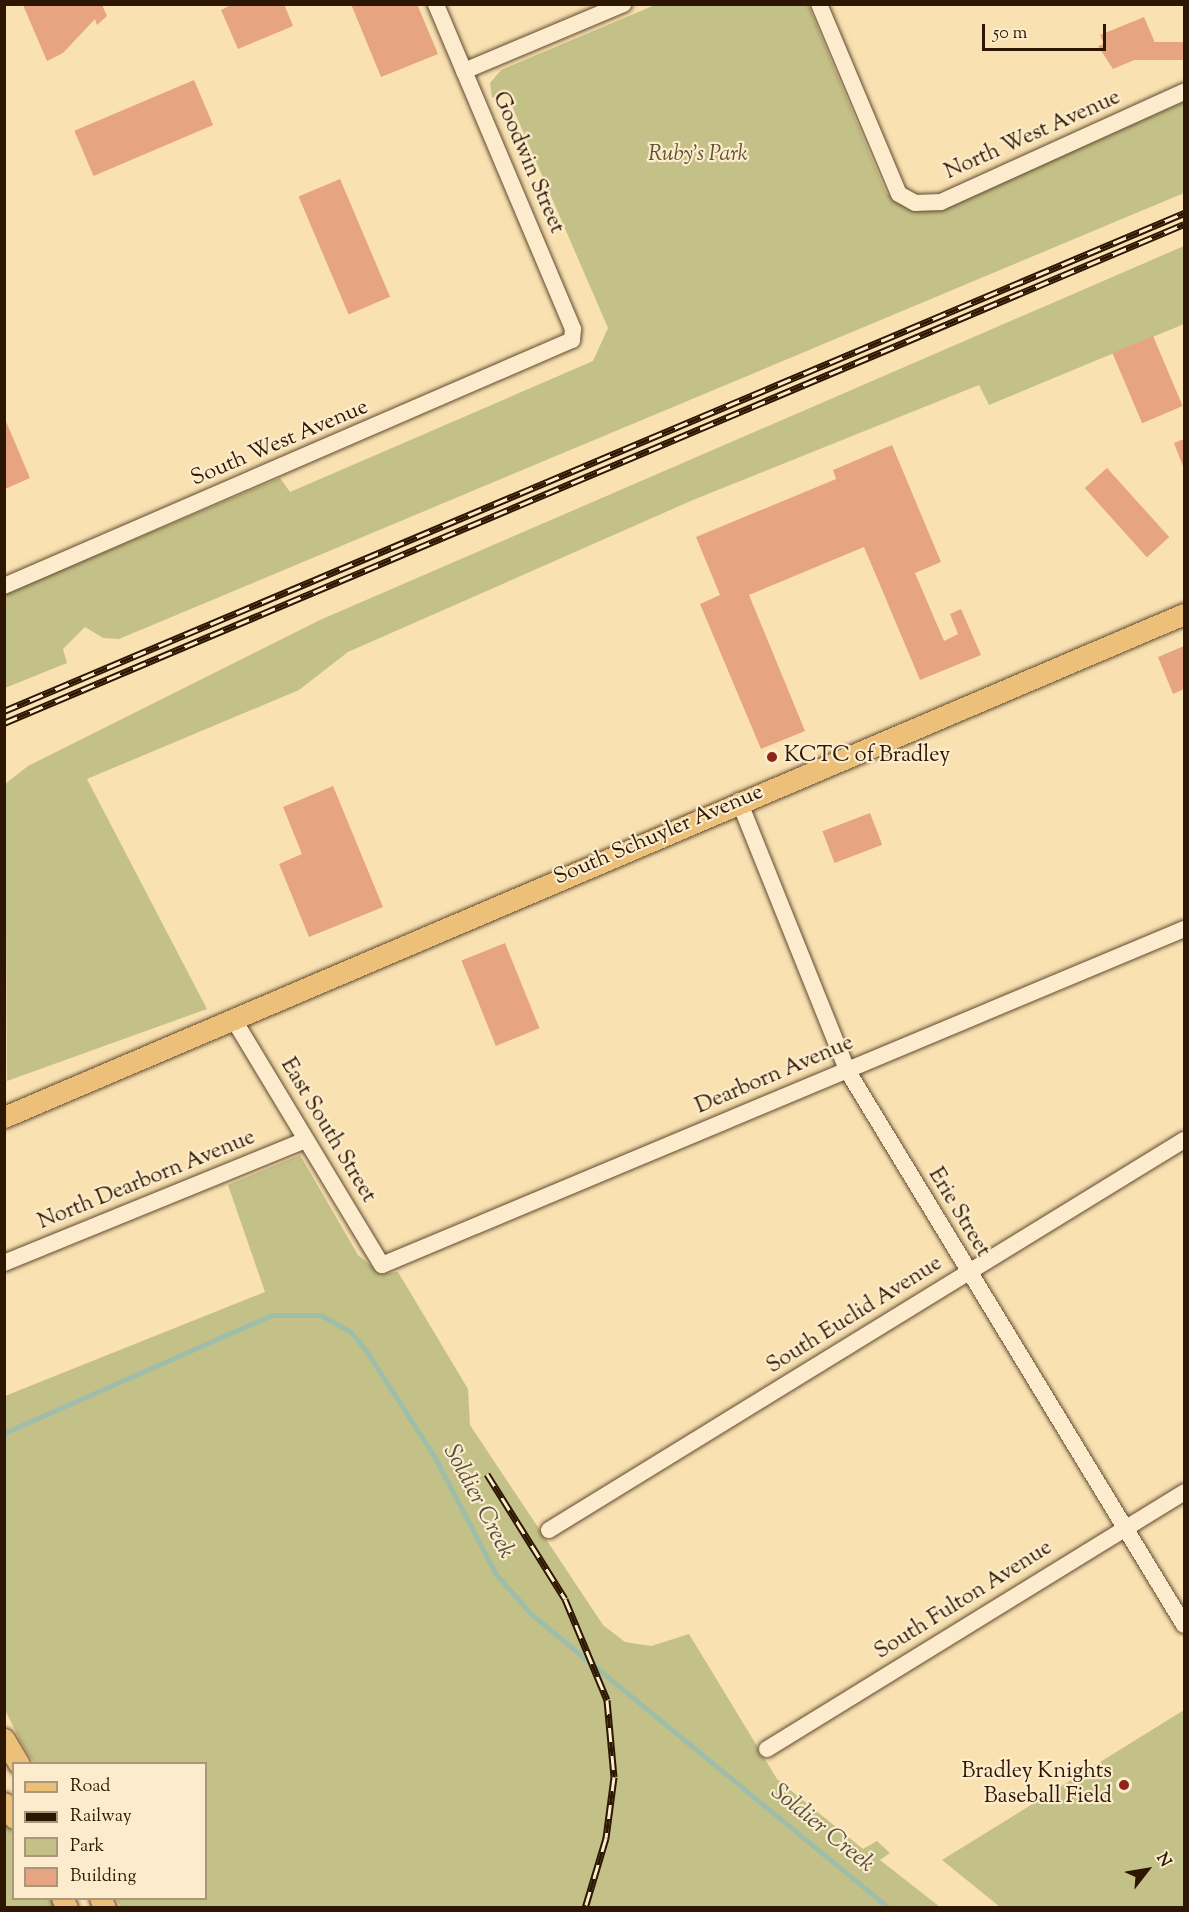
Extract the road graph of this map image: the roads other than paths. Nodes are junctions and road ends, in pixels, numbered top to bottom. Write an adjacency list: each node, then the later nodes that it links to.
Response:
1 (436, 4): 4 (street, Goodwin Street)
2 (623, 4): 4 (street)
3 (819, 4): 5 (street, North West Avenue)
4 (464, 71): 6 (street, Goodwin Street)
5 (1185, 92)
6 (572, 340): 7 (street, South West Avenue)
7 (4, 586)
8 (1185, 614): 9 (main road, South Schuyler Avenue)
9 (739, 801): 11 (main road, South Schuyler Avenue); 12 (street, Erie Street)
10 (1185, 929): 12 (street, Dearborn Avenue)
11 (234, 1020): 13 (main road, South Schuyler Avenue); 14 (street, East South Street)
12 (847, 1070): 17 (street, Dearborn Avenue); 18 (street, Erie Street)
13 (4, 1117)
14 (306, 1140): 16 (street, North Dearborn Avenue); 17 (street, East South Street)
15 (1185, 1140): 18 (street, South Euclid Avenue)
16 (4, 1263)
17 (382, 1265)
18 (967, 1274): 20 (street, Erie Street); 21 (street, South Euclid Avenue)
19 (1185, 1492): 20 (street, South Fulton Avenue)
20 (1125, 1529): 22 (street, Erie Street); 24 (street, South Fulton Avenue)
21 (549, 1530)
22 (1185, 1625)
23 (4, 1739): 25 (main road)
24 (767, 1749)
25 (18, 1762)

